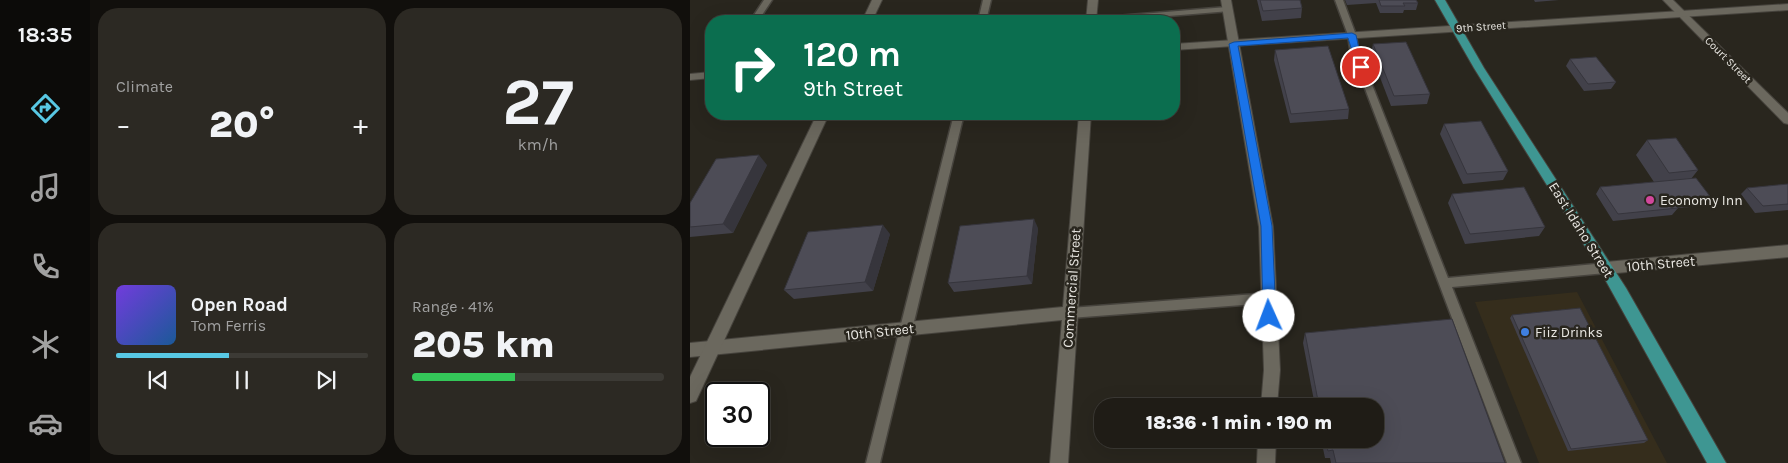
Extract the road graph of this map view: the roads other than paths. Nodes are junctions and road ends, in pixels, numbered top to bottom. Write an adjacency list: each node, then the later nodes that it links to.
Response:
1 (768, 0): 11 (lane)
2 (877, 0): 12 (street)
3 (987, 0): 13 (lane)
4 (1092, 0): 14 (street)
5 (1339, 0): 17 (lane)
6 (1440, 0): 16 (main road, East Idaho Street)
7 (1668, 0): 10 (street, Court Street)
8 (1226, 4): 15 (lane); 18 (street)
9 (1788, 7): 10 (street, 9th Street)
10 (1681, 14): 16 (street, 9th Street); 25 (street, Court Street)
11 (758, 15)
12 (870, 15)
13 (983, 15)
14 (1091, 15)
15 (1139, 15)
16 (1456, 29): 17 (street, 9th Street); 27 (main road, East Idaho Street)
17 (1352, 35): 18 (street, 9th Street); 28 (lane)
18 (1234, 44): 19 (street, 9th Street); 29 (street)
19 (1180, 47)
20 (705, 76): 21 (street)
21 (690, 77)
22 (820, 120): 32 (street)
23 (958, 120): 31 (lane)
24 (1085, 120): 30 (street, Commercial Street)
25 (1788, 120)
26 (1788, 251): 27 (street, 10th Street)
27 (1606, 268): 28 (lane, 10th Street); 41 (main road, East Idaho Street)
28 (1444, 282): 40 (lane)
29 (1269, 298): 30 (lane); 35 (street)
30 (1070, 314): 31 (street, 10th Street); 38 (street, Commercial Street)
31 (907, 329): 32 (street, 10th Street); 37 (lane)
32 (712, 348): 33 (street, 10th Street); 34 (street)
33 (690, 350)
34 (690, 396)
35 (1270, 398)
36 (1267, 448): 39 (street)
37 (873, 463)
38 (1059, 463)
39 (1266, 463)
40 (1514, 463)
41 (1717, 463)

